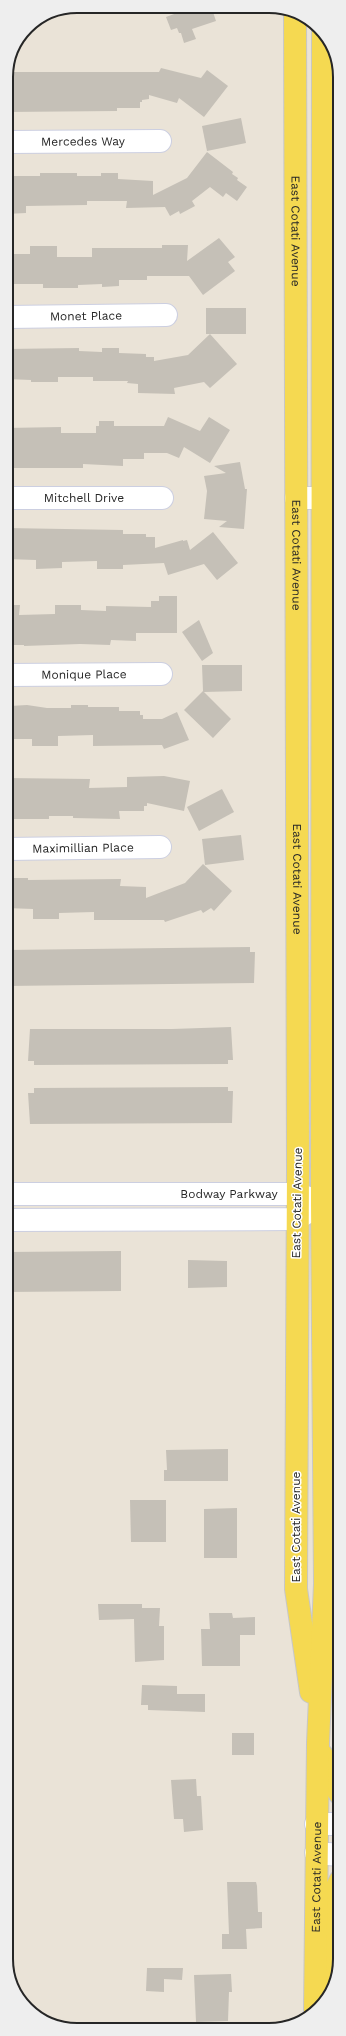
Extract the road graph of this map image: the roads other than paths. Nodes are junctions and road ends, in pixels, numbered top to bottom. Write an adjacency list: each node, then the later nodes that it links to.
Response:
1 (295, 19): 9 (main road, East Cotati Avenue)
2 (323, 44): 10 (main road, East Cotati Avenue)
3 (160, 141): 4 (street, Mercedes Way)
4 (13, 142)
5 (166, 315): 6 (street, Monet Place)
6 (13, 317)
7 (13, 498): 8 (street, Mitchell Drive)
8 (162, 498)
9 (296, 498): 10 (street); 16 (main road, East Cotati Avenue)
10 (331, 498): 17 (main road, East Cotati Avenue)
11 (161, 674): 12 (street, Monique Place)
12 (13, 675)
13 (160, 847): 14 (street, Maximillian Place)
14 (13, 849)
15 (13, 1194): 16 (street, Bodway Parkway)
16 (298, 1194): 17 (street, Bodway Parkway); 18 (main road, East Cotati Avenue)
17 (331, 1203): 18 (street); 20 (main road, East Cotati Avenue)
18 (297, 1219): 19 (street, Bodway Parkway); 20 (main road, East Cotati Avenue)
19 (13, 1220)
20 (318, 1743): 21 (main road); 22 (main road, East Cotati Avenue)
21 (333, 1784)
22 (316, 1824): 23 (street); 24 (main road, East Cotati Avenue)
23 (333, 1824)
24 (316, 1853): 25 (street); 28 (main road, East Cotati Avenue)
25 (333, 1854)
26 (333, 1895): 27 (main road)
27 (332, 1969)
28 (315, 2003)

